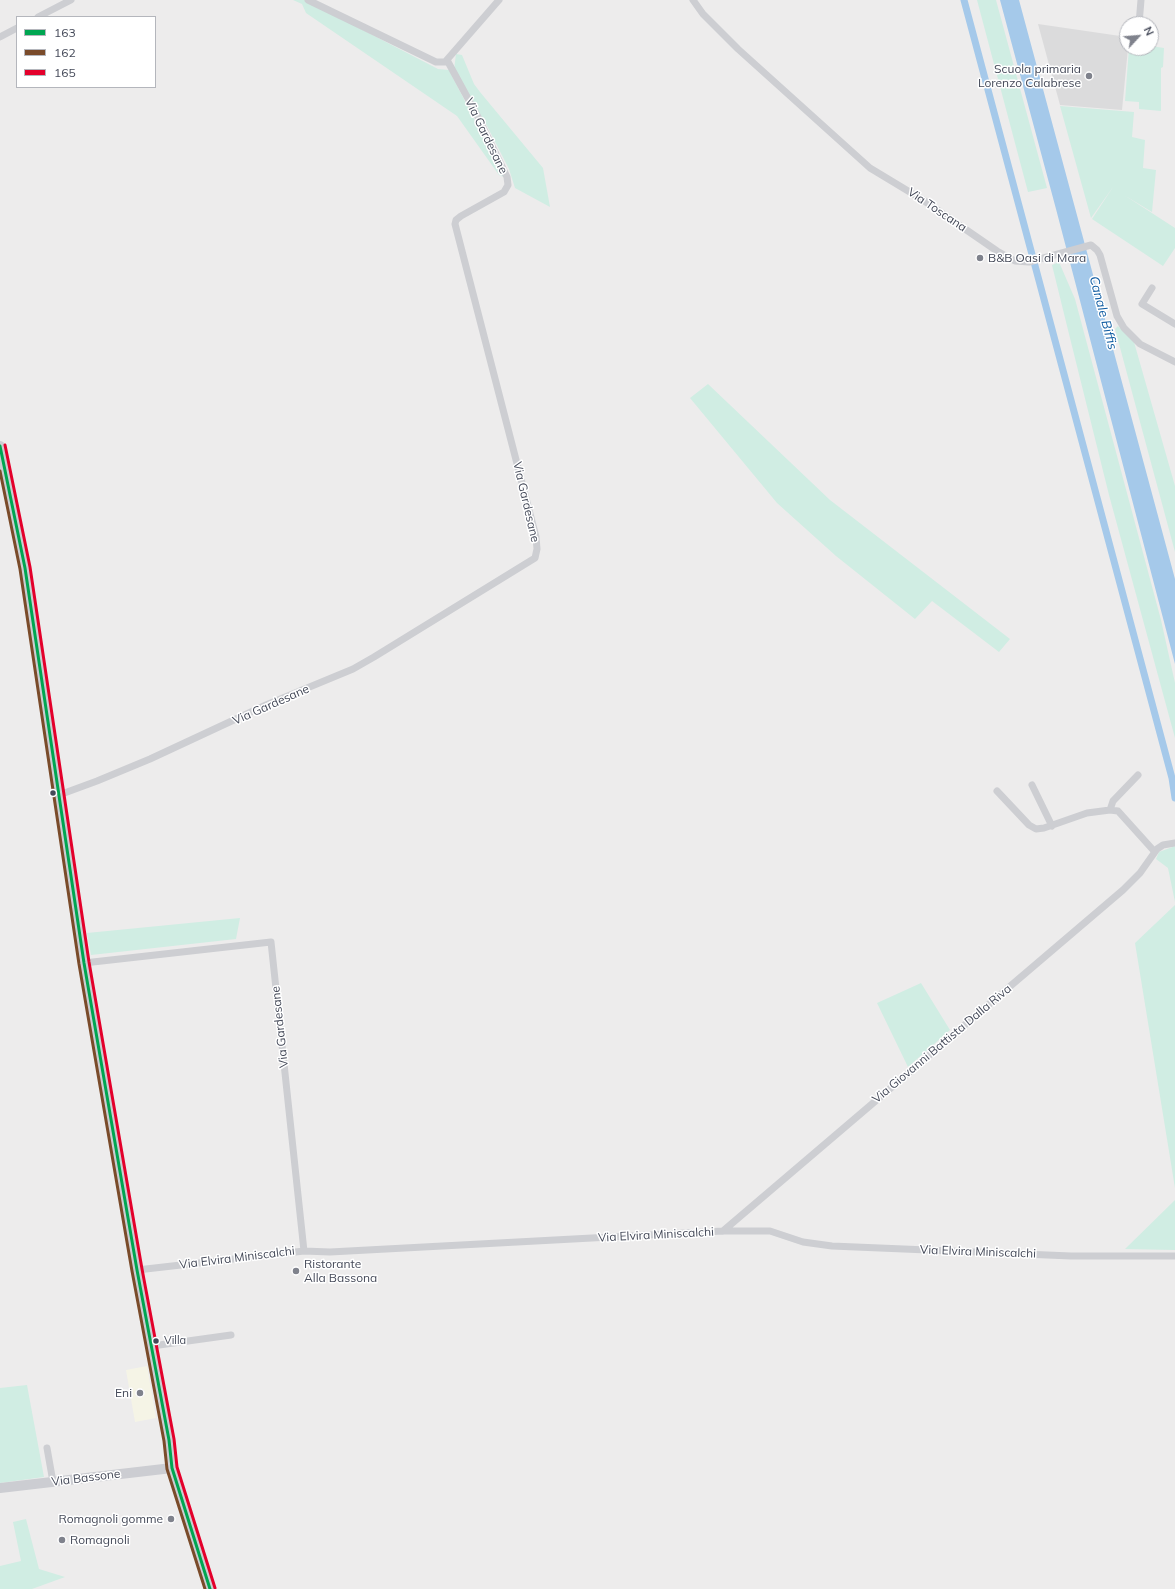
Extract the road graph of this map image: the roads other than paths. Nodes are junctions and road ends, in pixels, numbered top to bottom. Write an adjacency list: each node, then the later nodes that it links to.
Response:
1 (71, 0): 6 (street)
2 (308, 0): 10 (street)
3 (499, 0): 10 (street)
4 (693, 0): 13 (street, Via Toscana)
5 (1141, 0): 7 (street)
6 (40, 16)
7 (1140, 16)
8 (16, 29): 9 (street)
9 (0, 37)
10 (447, 60): 18 (street, Via Gardesane)
11 (1152, 288): 12 (street)
12 (1175, 324)
13 (1175, 362)
14 (0, 446): 18 (main road)
15 (1138, 775): 19 (street)
16 (1032, 785): 20 (street)
17 (997, 791): 20 (street)
18 (59, 795): 23 (main road)
19 (1110, 810): 20 (street); 22 (street)
20 (1052, 826)
21 (1175, 843): 22 (street)
22 (1154, 851): 24 (street, Via Giovanni Battista Dalla Riva)
23 (84, 963): 25 (street, Via Gardesane); 27 (main road)
24 (723, 1231): 25 (street, Via Elvira Miniscalchi); 26 (street, Via Elvira Miniscalchi)
25 (304, 1251): 27 (street, Via Elvira Miniscalchi)
26 (1175, 1256)
27 (137, 1270): 29 (main road)
28 (231, 1335): 29 (street)
29 (152, 1346): 31 (main road)
30 (47, 1448): 32 (street)
31 (172, 1468): 32 (main road, Via Bassone); 34 (main road)
32 (53, 1482): 33 (main road, Via Bassone)
33 (0, 1488)
34 (210, 1589)

